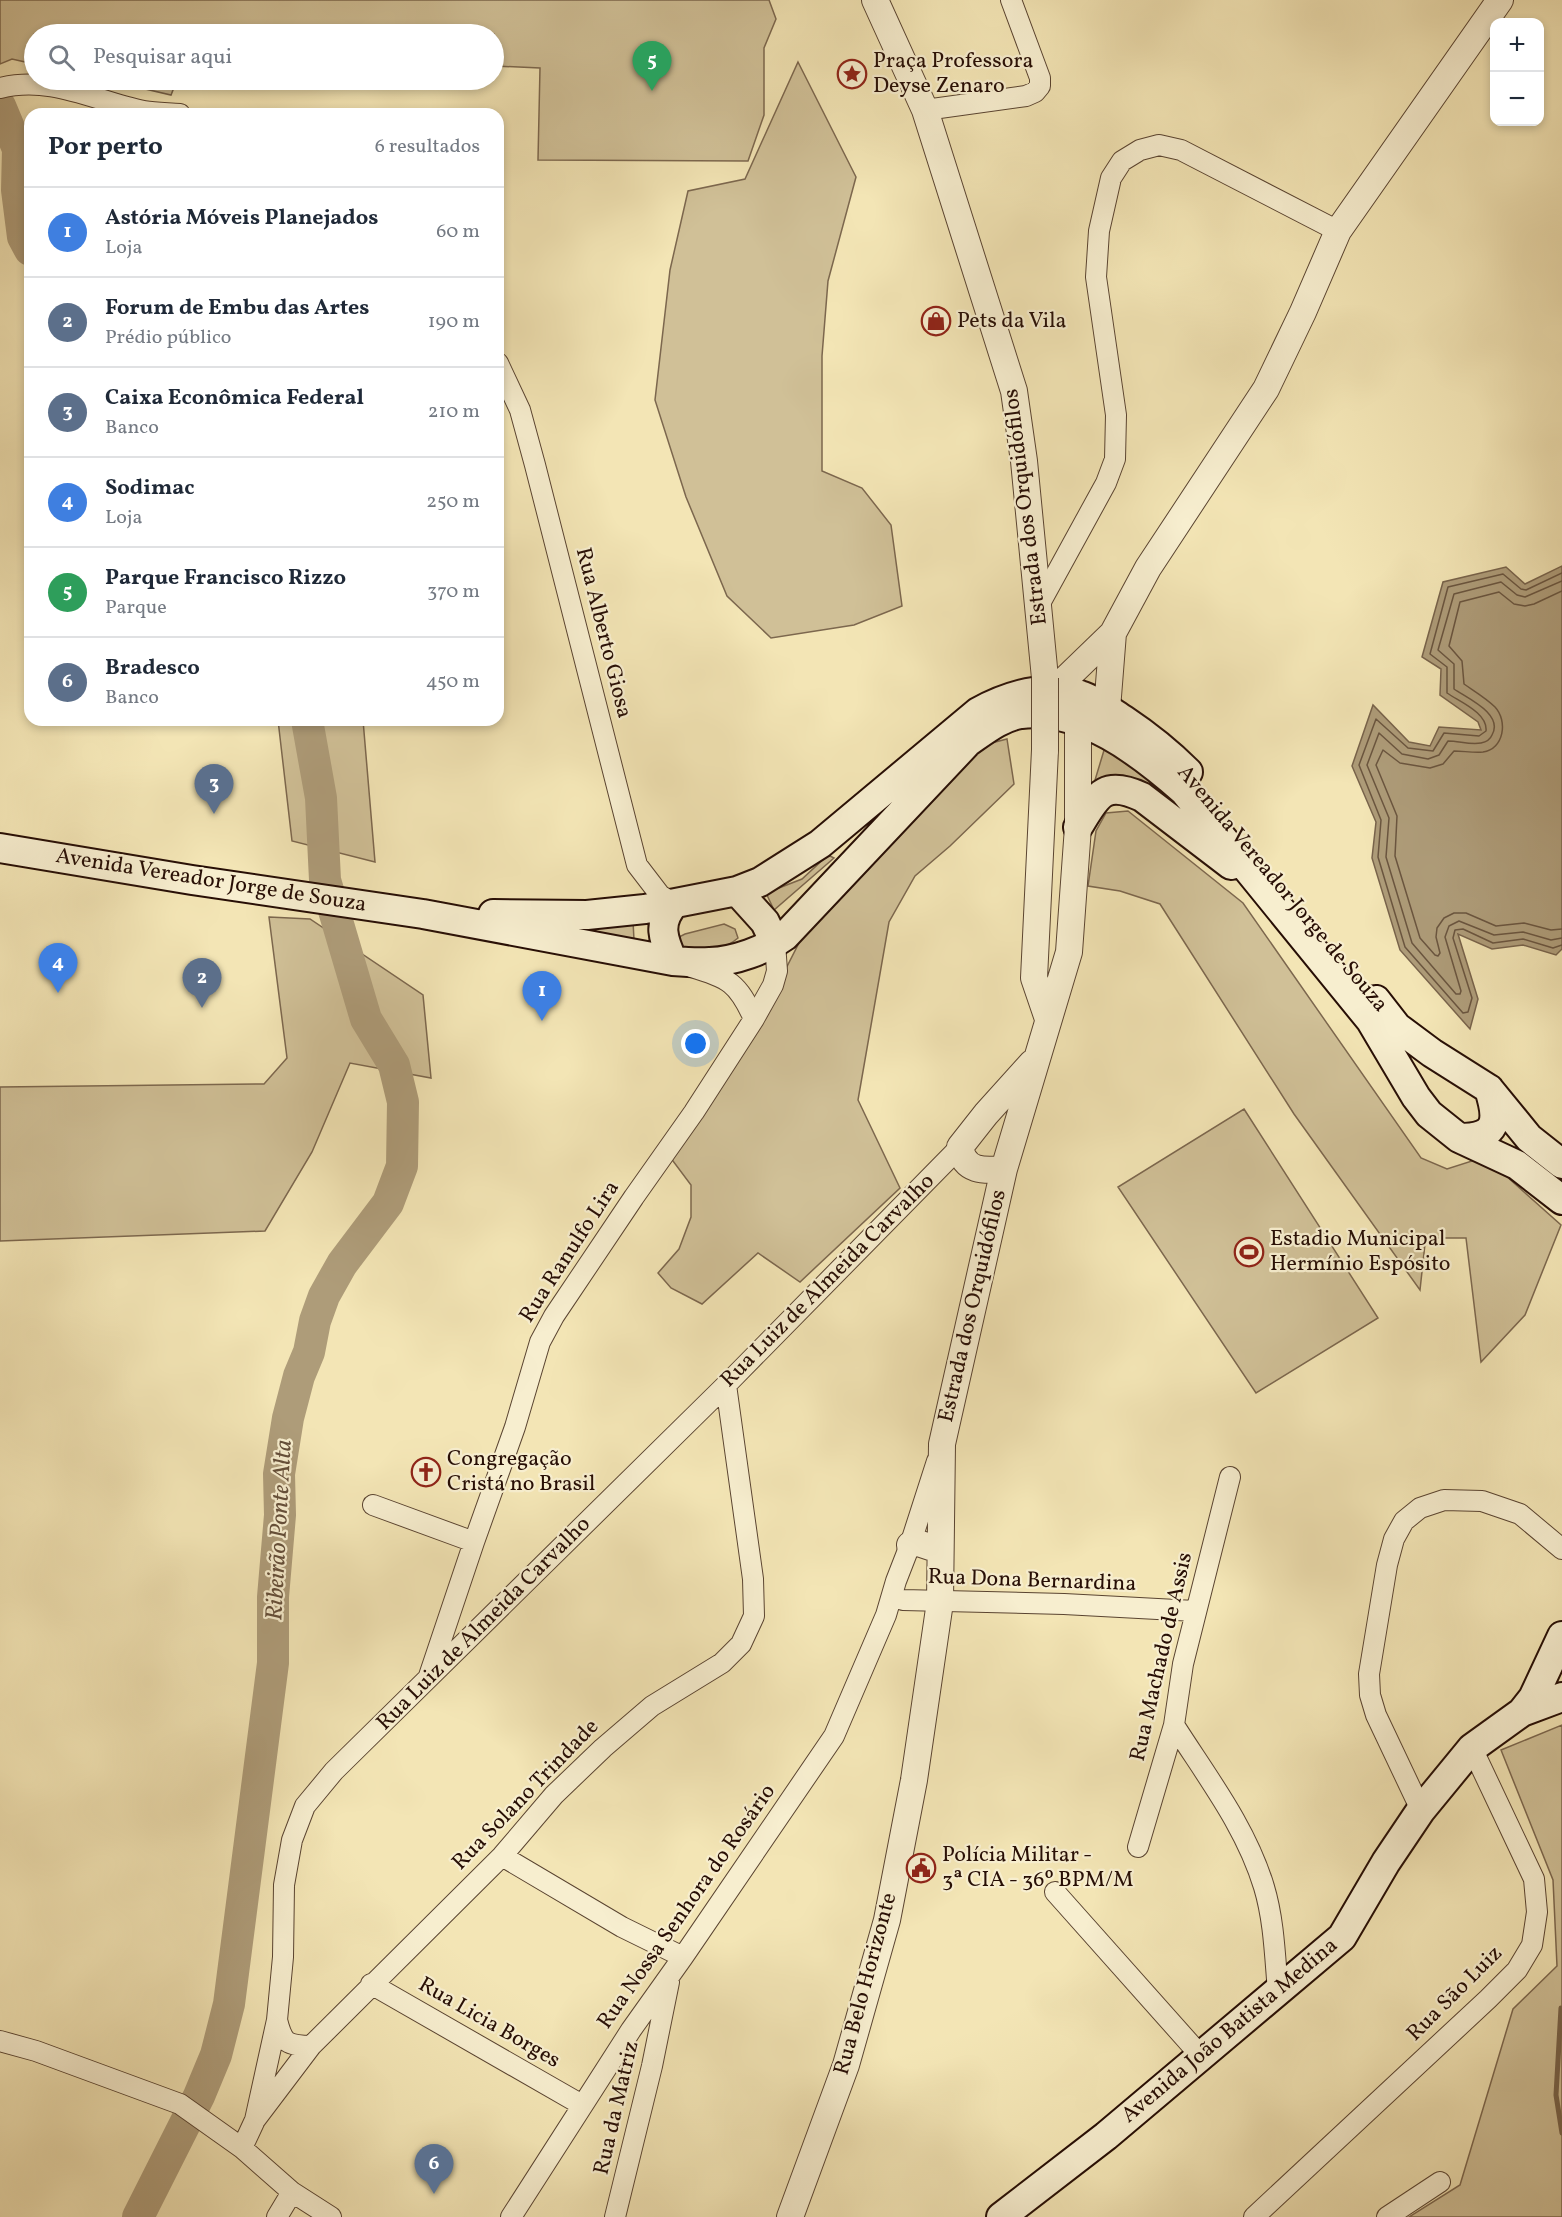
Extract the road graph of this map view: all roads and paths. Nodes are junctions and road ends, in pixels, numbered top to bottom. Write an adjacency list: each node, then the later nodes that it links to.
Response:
1 (875, 0): 8 (street, Estrada dos Orquidófilos)
2 (1011, 0): 8 (street)
3 (1500, 0): 9 (street)
4 (24, 84): 5 (street)
5 (3, 87)
6 (72, 90): 7 (street)
7 (135, 108)
8 (925, 110): 11 (street, Estrada dos Orquidófilos)
9 (1338, 231): 11 (street); 12 (street)
10 (504, 376): 20 (street, Rua Alberto Giosa)
11 (1038, 607): 13 (street, Estrada dos Orquidófilos)
12 (1113, 633): 13 (street); 14 (street)
13 (1049, 684): 14 (main road, Avenida Vereador Jorge de Souza); 19 (main road, Avenida Vereador Jorge de Souza); 25 (street, Estrada dos Orquidófilos, bridge)
14 (1107, 709): 29 (main road, Avenida Vereador Jorge de Souza)
15 (1078, 722): 16 (street); 18 (main road, Avenida Vereador Jorge de Souza); 22 (main road, Avenida Vereador Jorge de Souza)
16 (1078, 827): 18 (main road); 23 (street)
17 (0, 848): 21 (main road, Avenida Vereador Jorge de Souza)
18 (1262, 888): 31 (main road, Avenida Vereador Jorge de Souza)
19 (737, 891): 20 (main road, Avenida Vereador Jorge de Souza); 22 (main road)
20 (674, 904): 21 (main road, Avenida Vereador Jorge de Souza); 24 (main road)
21 (423, 914): 24 (main road, Avenida Vereador Jorge de Souza)
22 (775, 943): 24 (main road, Avenida Vereador Jorge de Souza); 26 (street, Rua Ranulfo Lira)
23 (1069, 952): 25 (street); 27 (street)
24 (673, 961): 26 (street, Avenida Vereador Jorge de Souza)
25 (1034, 978): 27 (street)
26 (754, 1019): 41 (street, Rua Ranulfo Lira)
27 (1048, 1019): 28 (street)
28 (1036, 1059): 30 (street, Rua Luiz de Almeida Carvalho); 32 (street)
29 (1489, 1089): 31 (main road); 34 (main road, Avenida Vereador Jorge de Souza)
30 (986, 1114): 32 (street); 33 (street, Rua Luiz de Almeida Carvalho)
31 (1459, 1138): 36 (main road, Avenida Vereador Jorge de Souza)
32 (1012, 1140): 35 (street)
33 (960, 1147): 35 (street); 37 (street, Rua Luiz de Almeida Carvalho)
34 (1562, 1164)
35 (1004, 1169): 38 (street, Estrada dos Orquidófilos)
36 (1562, 1200)
37 (726, 1385): 51 (street, Rua Luiz de Almeida Carvalho); 58 (street, Rua Solano Trindade)
38 (942, 1444): 42 (street, Rua Nossa Senhora do Rosário); 44 (street, Estrada dos Orquidófilos)
39 (1230, 1477): 48 (street, Rua Machado de Assis)
40 (373, 1505): 41 (street)
41 (474, 1542): 51 (street, Rua Ranulfo Lira)
42 (910, 1545): 44 (street); 45 (street, Rua Nossa Senhora do Rosário)
43 (1562, 1549): 56 (street)
44 (939, 1550): 47 (street, Rua Belo Horizonte)
45 (896, 1581): 46 (street); 49 (street, Rua Nossa Senhora do Rosário)
46 (903, 1600): 47 (street, Rua Dona Bernardina); 49 (street, Rua Nossa Senhora do Rosário)
47 (940, 1602): 48 (street, Rua Dona Bernardina); 77 (street, Rua Belo Horizonte)
48 (1196, 1611): 54 (street, Rua Machado de Assis)
49 (886, 1615): 60 (street, Rua Nossa Senhora do Rosário)
50 (1562, 1636): 53 (main road, Avenida João Batista Medina)
51 (427, 1681): 64 (street, Rua Luiz de Almeida Carvalho)
52 (1562, 1697): 53 (main road, Avenida João Batista Medina)
53 (1522, 1712): 55 (main road, Avenida João Batista Medina)
54 (1174, 1725): 57 (street, Rua Machado de Assis); 63 (street)
55 (1472, 1748): 56 (main road, Avenida João Batista Medina); 79 (street, Rua São Luiz)
56 (1421, 1810): 63 (main road, Avenida João Batista Medina)
57 (1138, 1847)
58 (501, 1856): 60 (street); 62 (street, Rua Solano Trindade)
59 (1055, 1892): 67 (street)
60 (683, 1957): 61 (street, Rua Nossa Senhora do Rosário)
61 (671, 1974): 68 (street, Rua Nossa Senhora do Rosário); 76 (street, Rua da Matriz)
62 (371, 1984): 66 (street, Rua Solano Trindade); 68 (street, Rua Licia Borges)
63 (1278, 1992): 67 (main road, Avenida João Batista Medina)
64 (277, 2020): 66 (street); 69 (street, Rua Luiz de Almeida Carvalho)
65 (0, 2041): 70 (street)
66 (311, 2046): 69 (street, Rua Solano Trindade)
67 (1202, 2056): 78 (main road, Avenida João Batista Medina)
68 (582, 2105): 75 (street, Rua Nossa Senhora do Rosário)
69 (255, 2120): 70 (street, Rua Solano Trindade)
70 (242, 2148): 72 (street)
71 (1440, 2182): 80 (street)
72 (292, 2192): 73 (street); 74 (street)
73 (277, 2217)
74 (331, 2217)
75 (511, 2217)
76 (615, 2217)
77 (790, 2217)
78 (1002, 2217)
79 (1254, 2217)
80 (1387, 2217)

